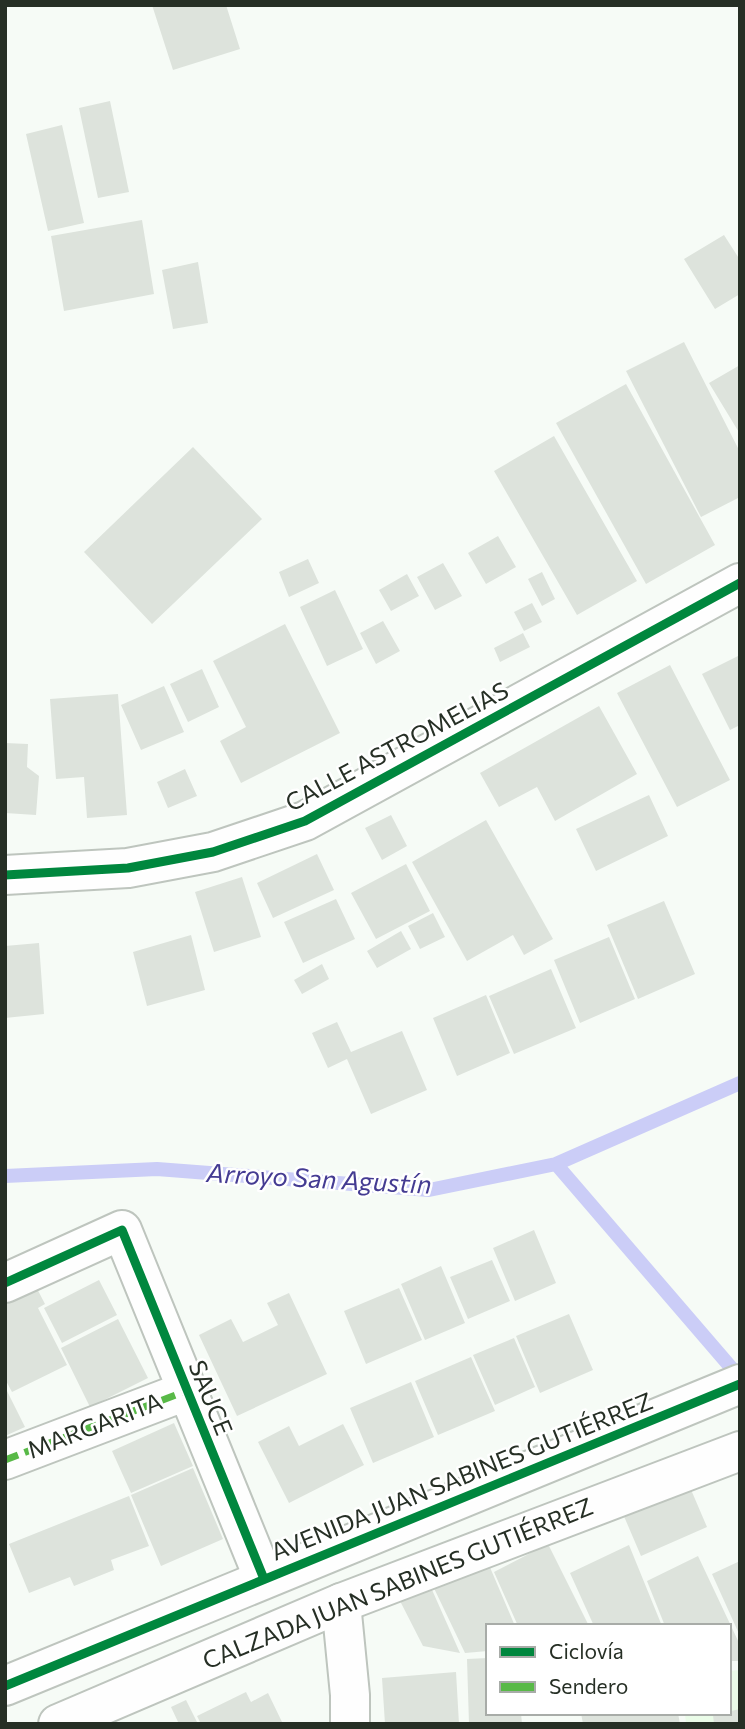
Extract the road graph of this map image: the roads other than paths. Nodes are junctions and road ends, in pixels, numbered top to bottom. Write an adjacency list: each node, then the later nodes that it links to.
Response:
1 (740, 583): 2 (street, CALLE ASTROMELIAS)
2 (5, 875)
3 (5, 1283): 5 (street, SAUCE)
4 (731, 1388): 8 (street, AVENIDA JUAN SABINES GUTIÉRREZ)
5 (186, 1391): 7 (street, MARGARITA); 10 (street, SAUCE)
6 (740, 1451): 9 (street, CALZADA JUAN SABINES GUTIÉRREZ)
7 (5, 1460)
8 (486, 1488): 9 (street); 10 (street, AVENIDA JUAN SABINES GUTIÉRREZ)
9 (513, 1536): 11 (street, CALZADA JUAN SABINES GUTIÉRREZ)
10 (264, 1579): 12 (street, AVENIDA JUAN SABINES GUTIÉRREZ)
11 (341, 1603): 13 (street, CALZADA JUAN SABINES GUTIÉRREZ); 14 (street)
12 (5, 1686)
13 (58, 1724)
14 (351, 1724)

